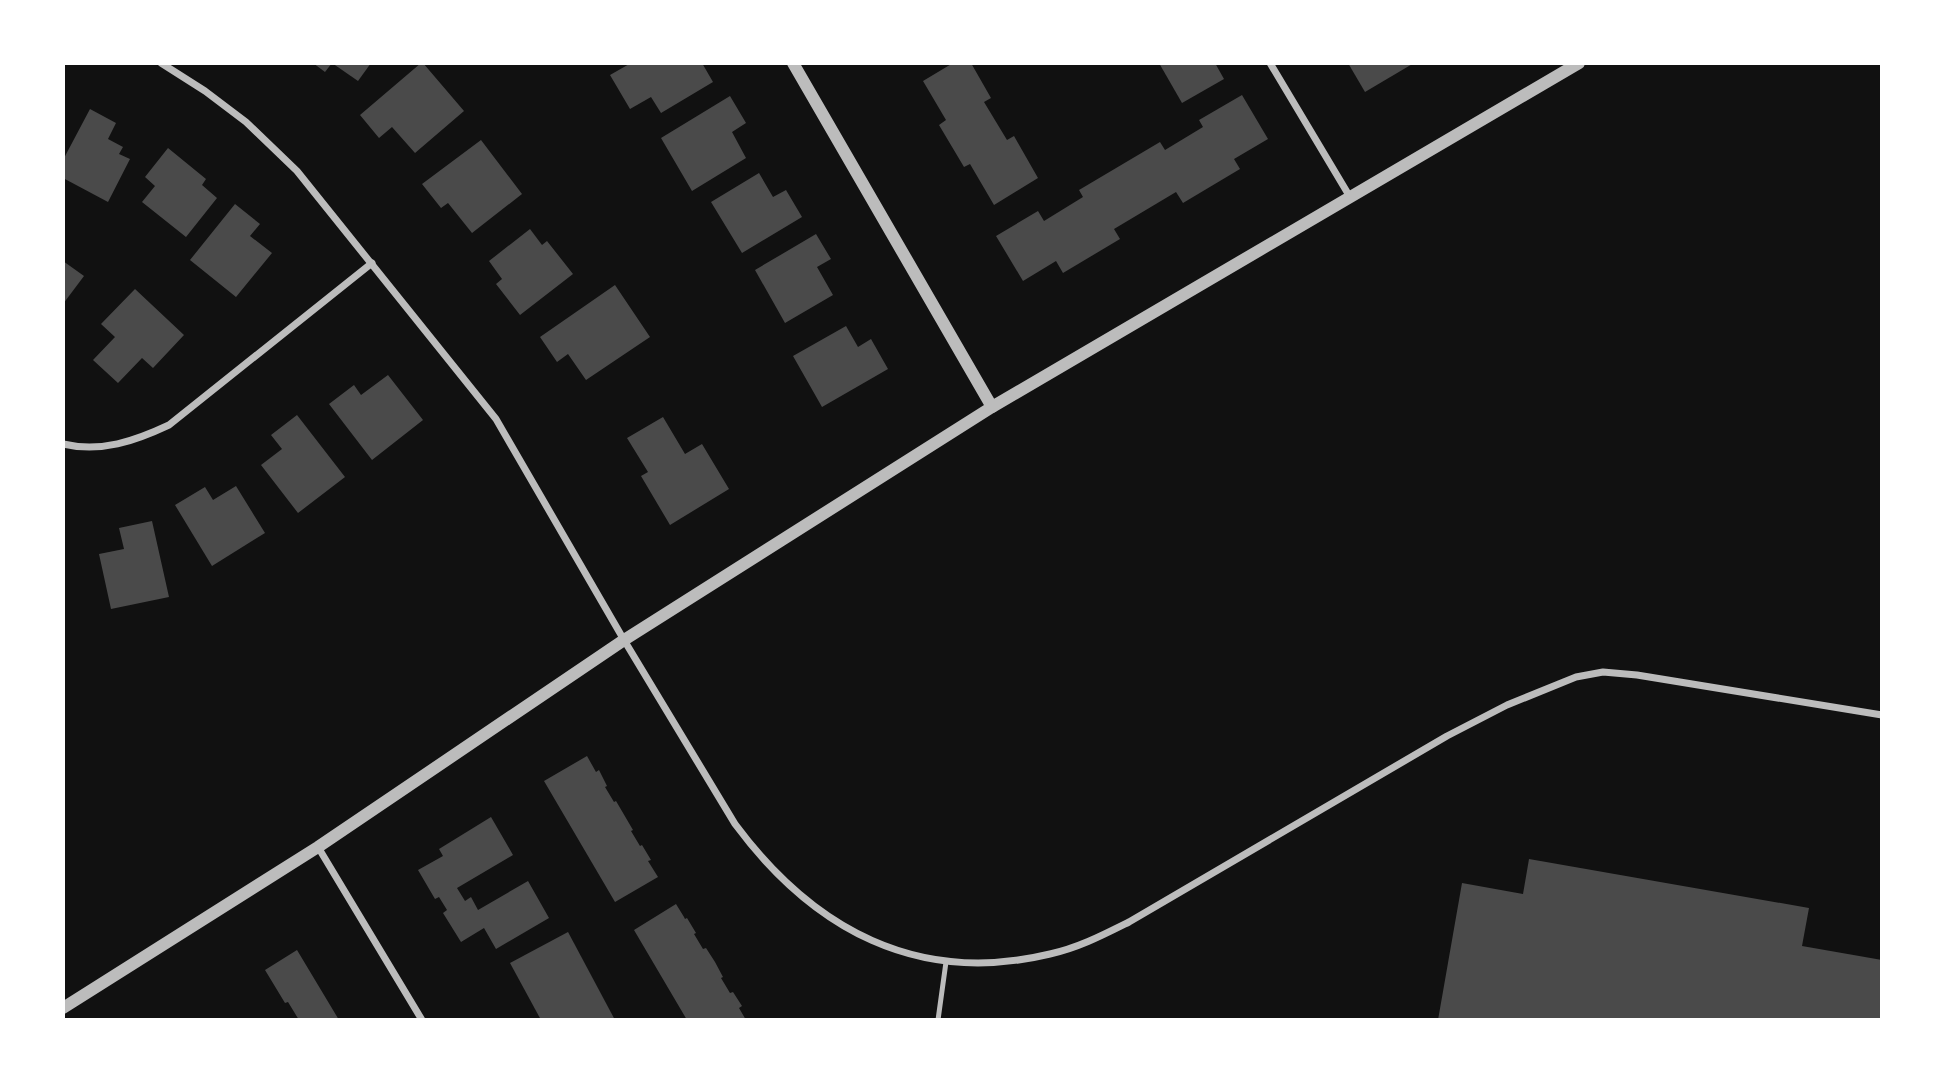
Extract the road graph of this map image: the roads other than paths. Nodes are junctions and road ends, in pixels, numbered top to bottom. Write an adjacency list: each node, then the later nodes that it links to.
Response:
1 (161, 63): 6 (street)
2 (793, 63): 7 (street)
3 (1270, 63): 5 (street)
4 (1579, 63): 5 (street)
5 (1350, 197): 7 (street)
6 (372, 263): 8 (street); 9 (street)
7 (992, 407): 9 (street)
8 (63, 444)
9 (624, 640): 11 (street); 12 (street)
10 (1882, 715): 12 (street)
11 (318, 847): 13 (street); 14 (street)
12 (946, 962): 15 (lane)
13 (63, 1008)
14 (422, 1020)
15 (938, 1020)

